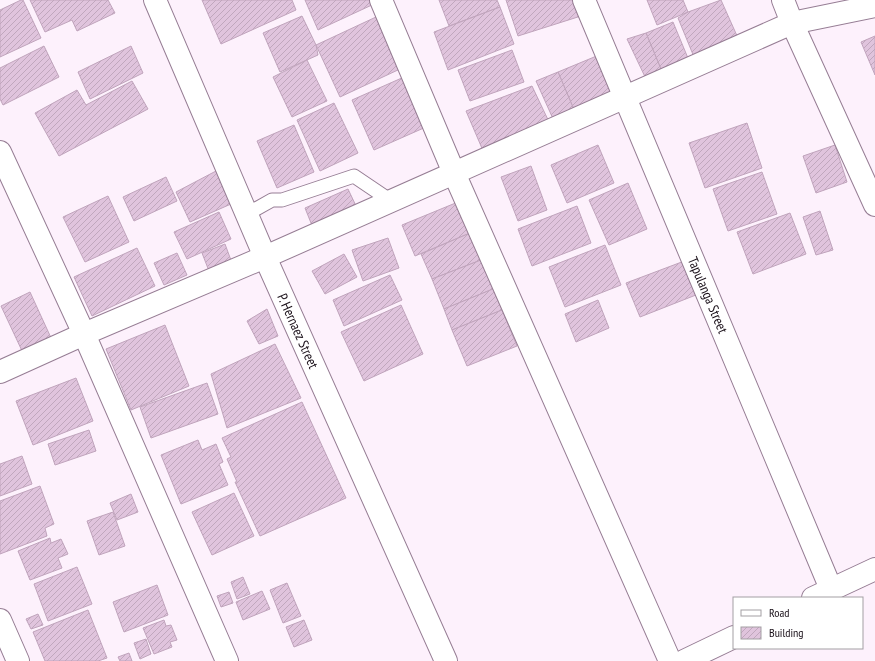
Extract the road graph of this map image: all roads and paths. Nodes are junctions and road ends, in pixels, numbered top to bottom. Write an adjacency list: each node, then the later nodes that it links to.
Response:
1 (155, 0): 12 (street, P. Hernaez Street)
2 (381, 0): 9 (street)
3 (584, 0): 7 (street, Tapulanga Street)
4 (783, 0): 6 (street)
5 (875, 6): 6 (street)
6 (792, 23): 7 (street); 11 (street)
7 (626, 97): 9 (street); 17 (street, Tapulanga Street)
8 (0, 152): 14 (street)
9 (454, 173): 10 (street); 23 (street)
10 (391, 201): 12 (lane); 13 (street)
11 (875, 205)
12 (247, 214): 13 (street, P. Hernaez Street)
13 (265, 257): 14 (street); 22 (street, P. Hernaez Street)
14 (84, 334): 15 (street); 21 (street)
15 (0, 372)
16 (875, 569): 17 (street)
17 (822, 594)
18 (0, 620): 20 (street)
19 (733, 637): 24 (street)
20 (18, 661)
21 (226, 661)
22 (446, 661)
23 (670, 661)
24 (684, 661)

